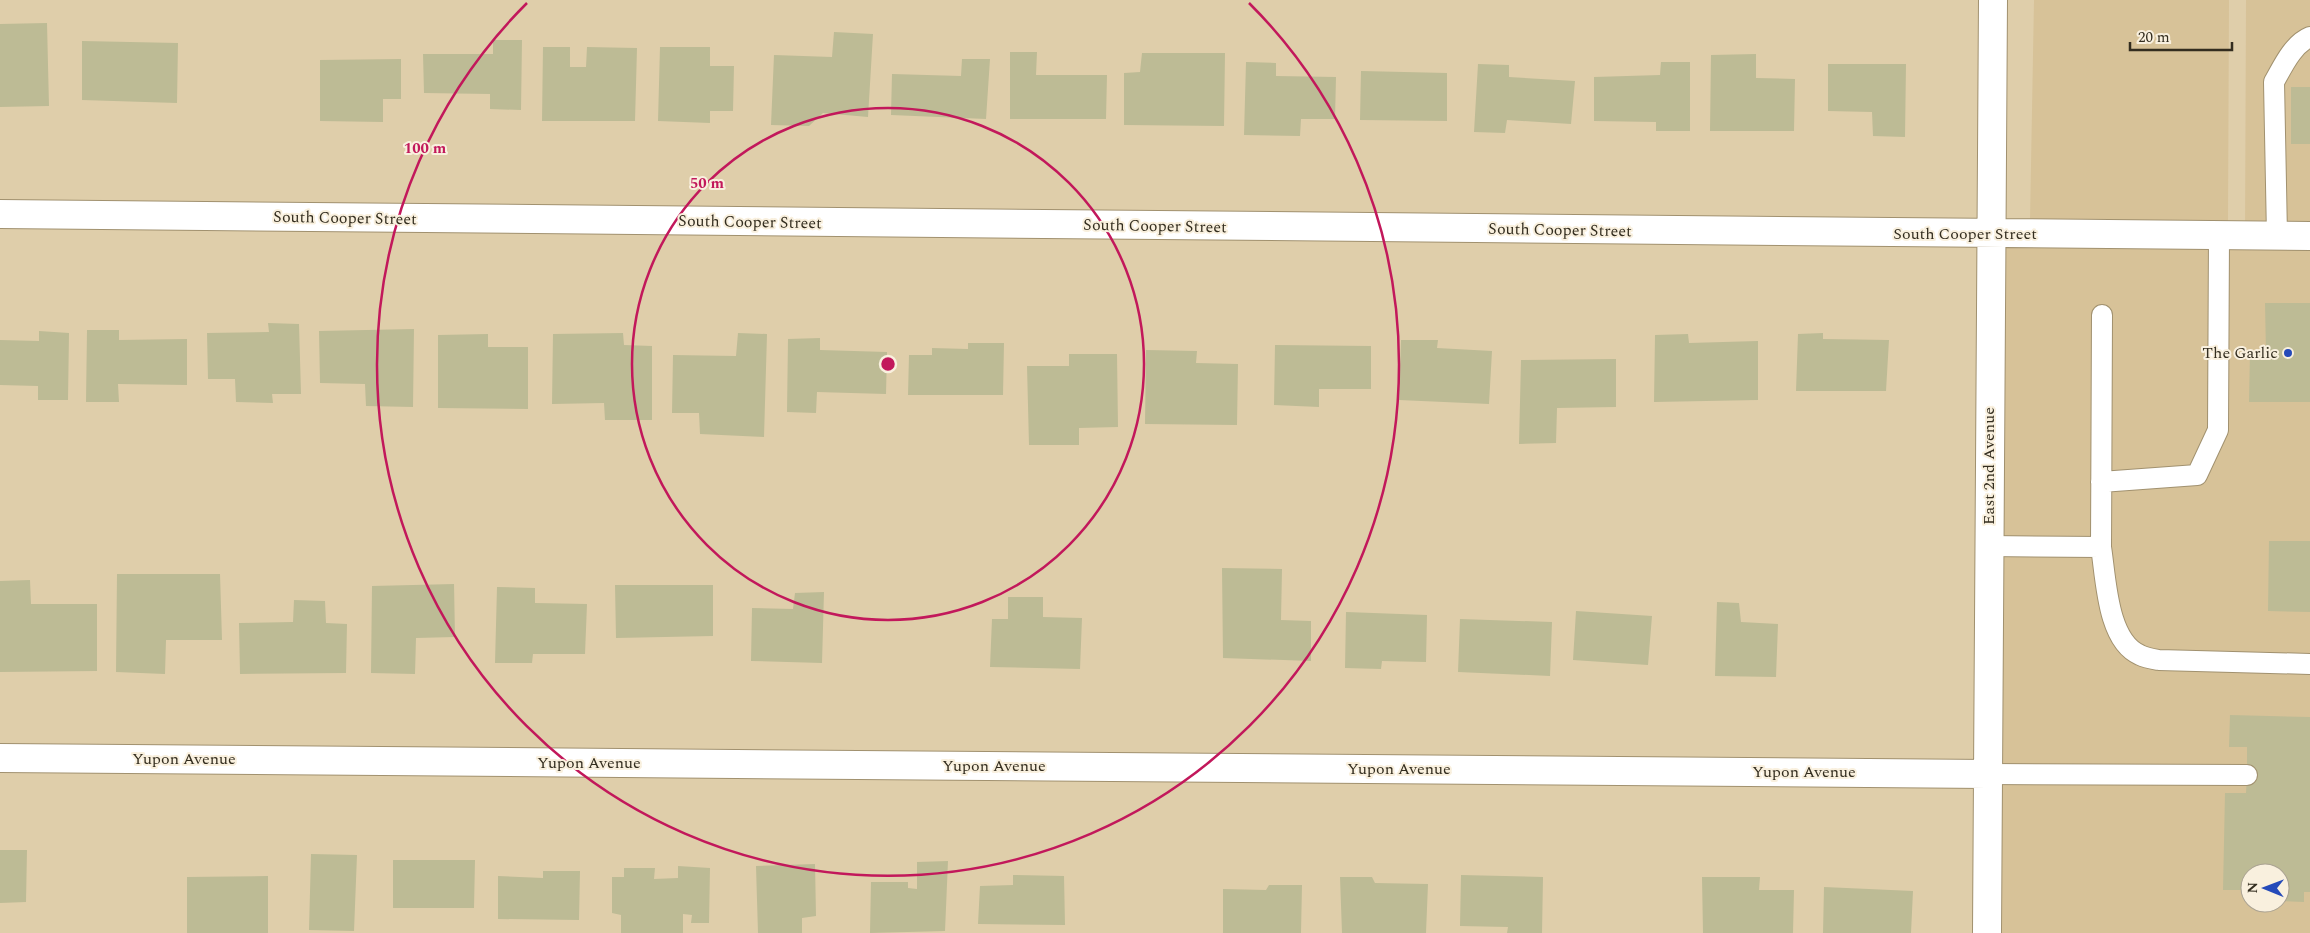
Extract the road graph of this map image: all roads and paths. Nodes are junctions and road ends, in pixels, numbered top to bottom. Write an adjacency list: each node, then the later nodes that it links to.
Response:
1 (1993, 0): 4 (street, East 2nd Avenue)
2 (2310, 37): 6 (lane)
3 (0, 214): 4 (street, South Cooper Street)
4 (1990, 235): 5 (street, South Cooper Street); 10 (street, East 2nd Avenue)
5 (2219, 236): 6 (street, South Cooper Street); 9 (lane)
6 (2277, 236): 7 (street, South Cooper Street)
7 (2310, 236)
8 (2102, 316): 9 (lane)
9 (2101, 482): 11 (lane)
10 (1988, 546): 11 (lane); 14 (street, East 2nd Avenue)
11 (2101, 547): 12 (lane)
12 (2310, 664)
13 (0, 758): 14 (street, Yupon Avenue)
14 (1987, 774): 15 (lane); 16 (street, East 2nd Avenue)
15 (2247, 775)
16 (1986, 933)

